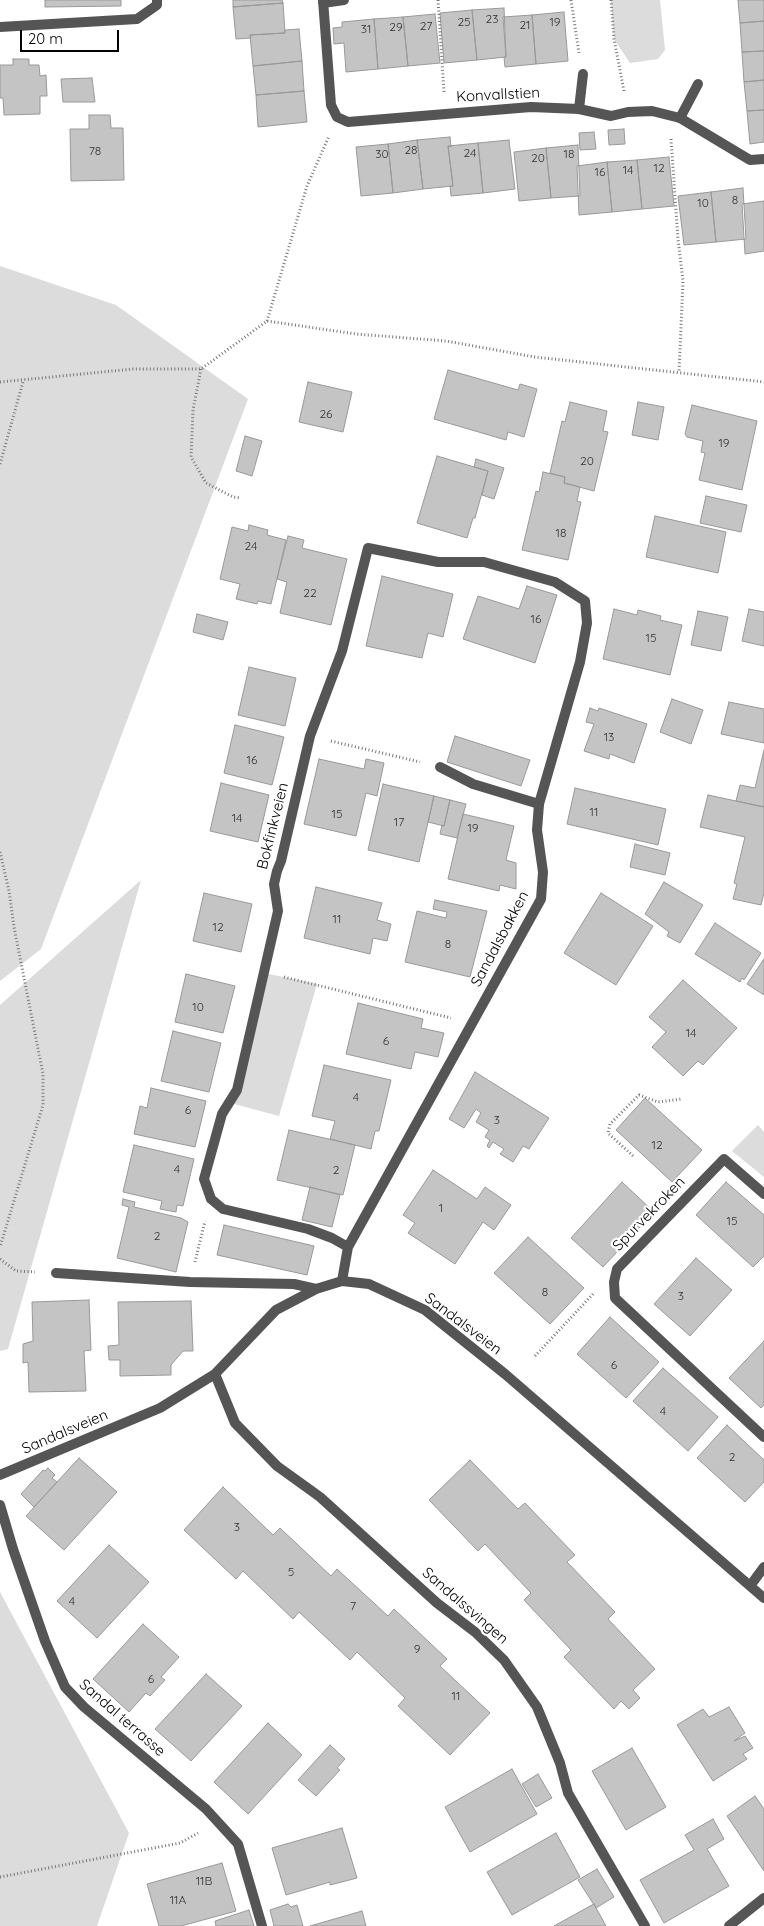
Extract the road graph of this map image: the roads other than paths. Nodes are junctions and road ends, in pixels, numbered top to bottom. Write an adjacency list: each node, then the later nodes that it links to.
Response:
1 (157, 0): 4 (street)
2 (344, 0): 3 (street)
3 (323, 2): 7 (street, Konvallstien)
4 (0, 28)
5 (582, 74): 7 (street)
6 (698, 84): 8 (street)
7 (580, 109): 8 (street, Konvallstien)
8 (680, 118): 9 (street, Konvallstien)
9 (764, 159)
10 (484, 562): 12 (street, Sandalsbakken); 14 (street, Bokfinkveien)
11 (440, 767): 12 (street)
12 (539, 804): 14 (street, Sandalsbakken)
13 (764, 1194): 19 (street, Spurvekroken)
14 (348, 1247): 16 (street, Sandalsbakken)
15 (56, 1273): 17 (street)
16 (342, 1281): 17 (street, Sandalsveien); 23 (street, Sandalsveien)
17 (316, 1289): 18 (street, Sandalsveien)
18 (215, 1374): 20 (street, Sandalsveien); 27 (street, Sandalssvingen)
19 (764, 1437)
20 (0, 1475)
21 (0, 1505): 26 (street, Sandal terrasse)
22 (764, 1567): 23 (street)
23 (750, 1586): 24 (street, Sandalsveien)
24 (764, 1598)
25 (764, 1898): 28 (street)
26 (262, 1926)
27 (645, 1926)
28 (729, 1926)

